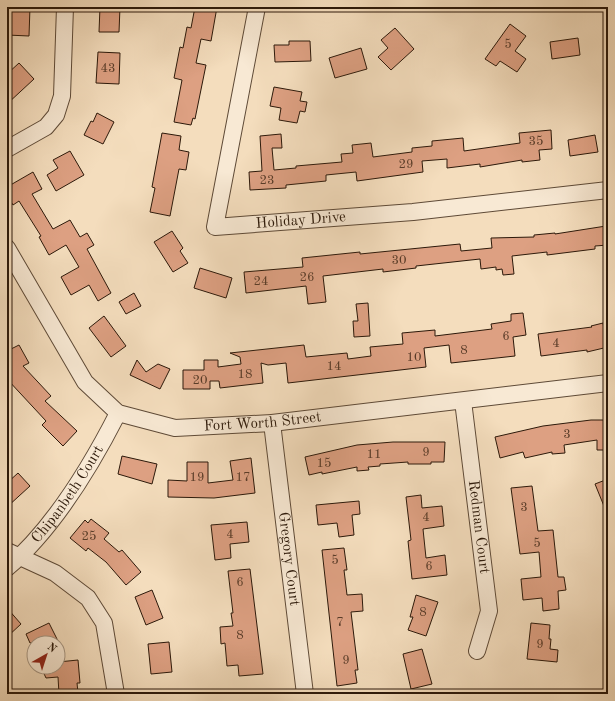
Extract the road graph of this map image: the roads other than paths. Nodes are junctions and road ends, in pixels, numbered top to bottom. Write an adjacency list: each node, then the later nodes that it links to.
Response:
1 (65, 7): 3 (street)
2 (257, 7): 4 (street, Holiday Drive)
3 (7, 149)
4 (608, 190)
5 (7, 248): 8 (street, Fort Worth Street)
6 (608, 383): 7 (street, Fort Worth Street)
7 (463, 402): 9 (street, Fort Worth Street); 12 (street, Redman Court)
8 (118, 413): 9 (street, Fort Worth Street); 10 (street, Chipanbeth Court)
9 (272, 423): 14 (street, Gregory Court)
10 (14, 554): 11 (street, Chipanbeth Court); 13 (street)
11 (7, 568)
12 (477, 651)
13 (116, 694)
14 (305, 694)

